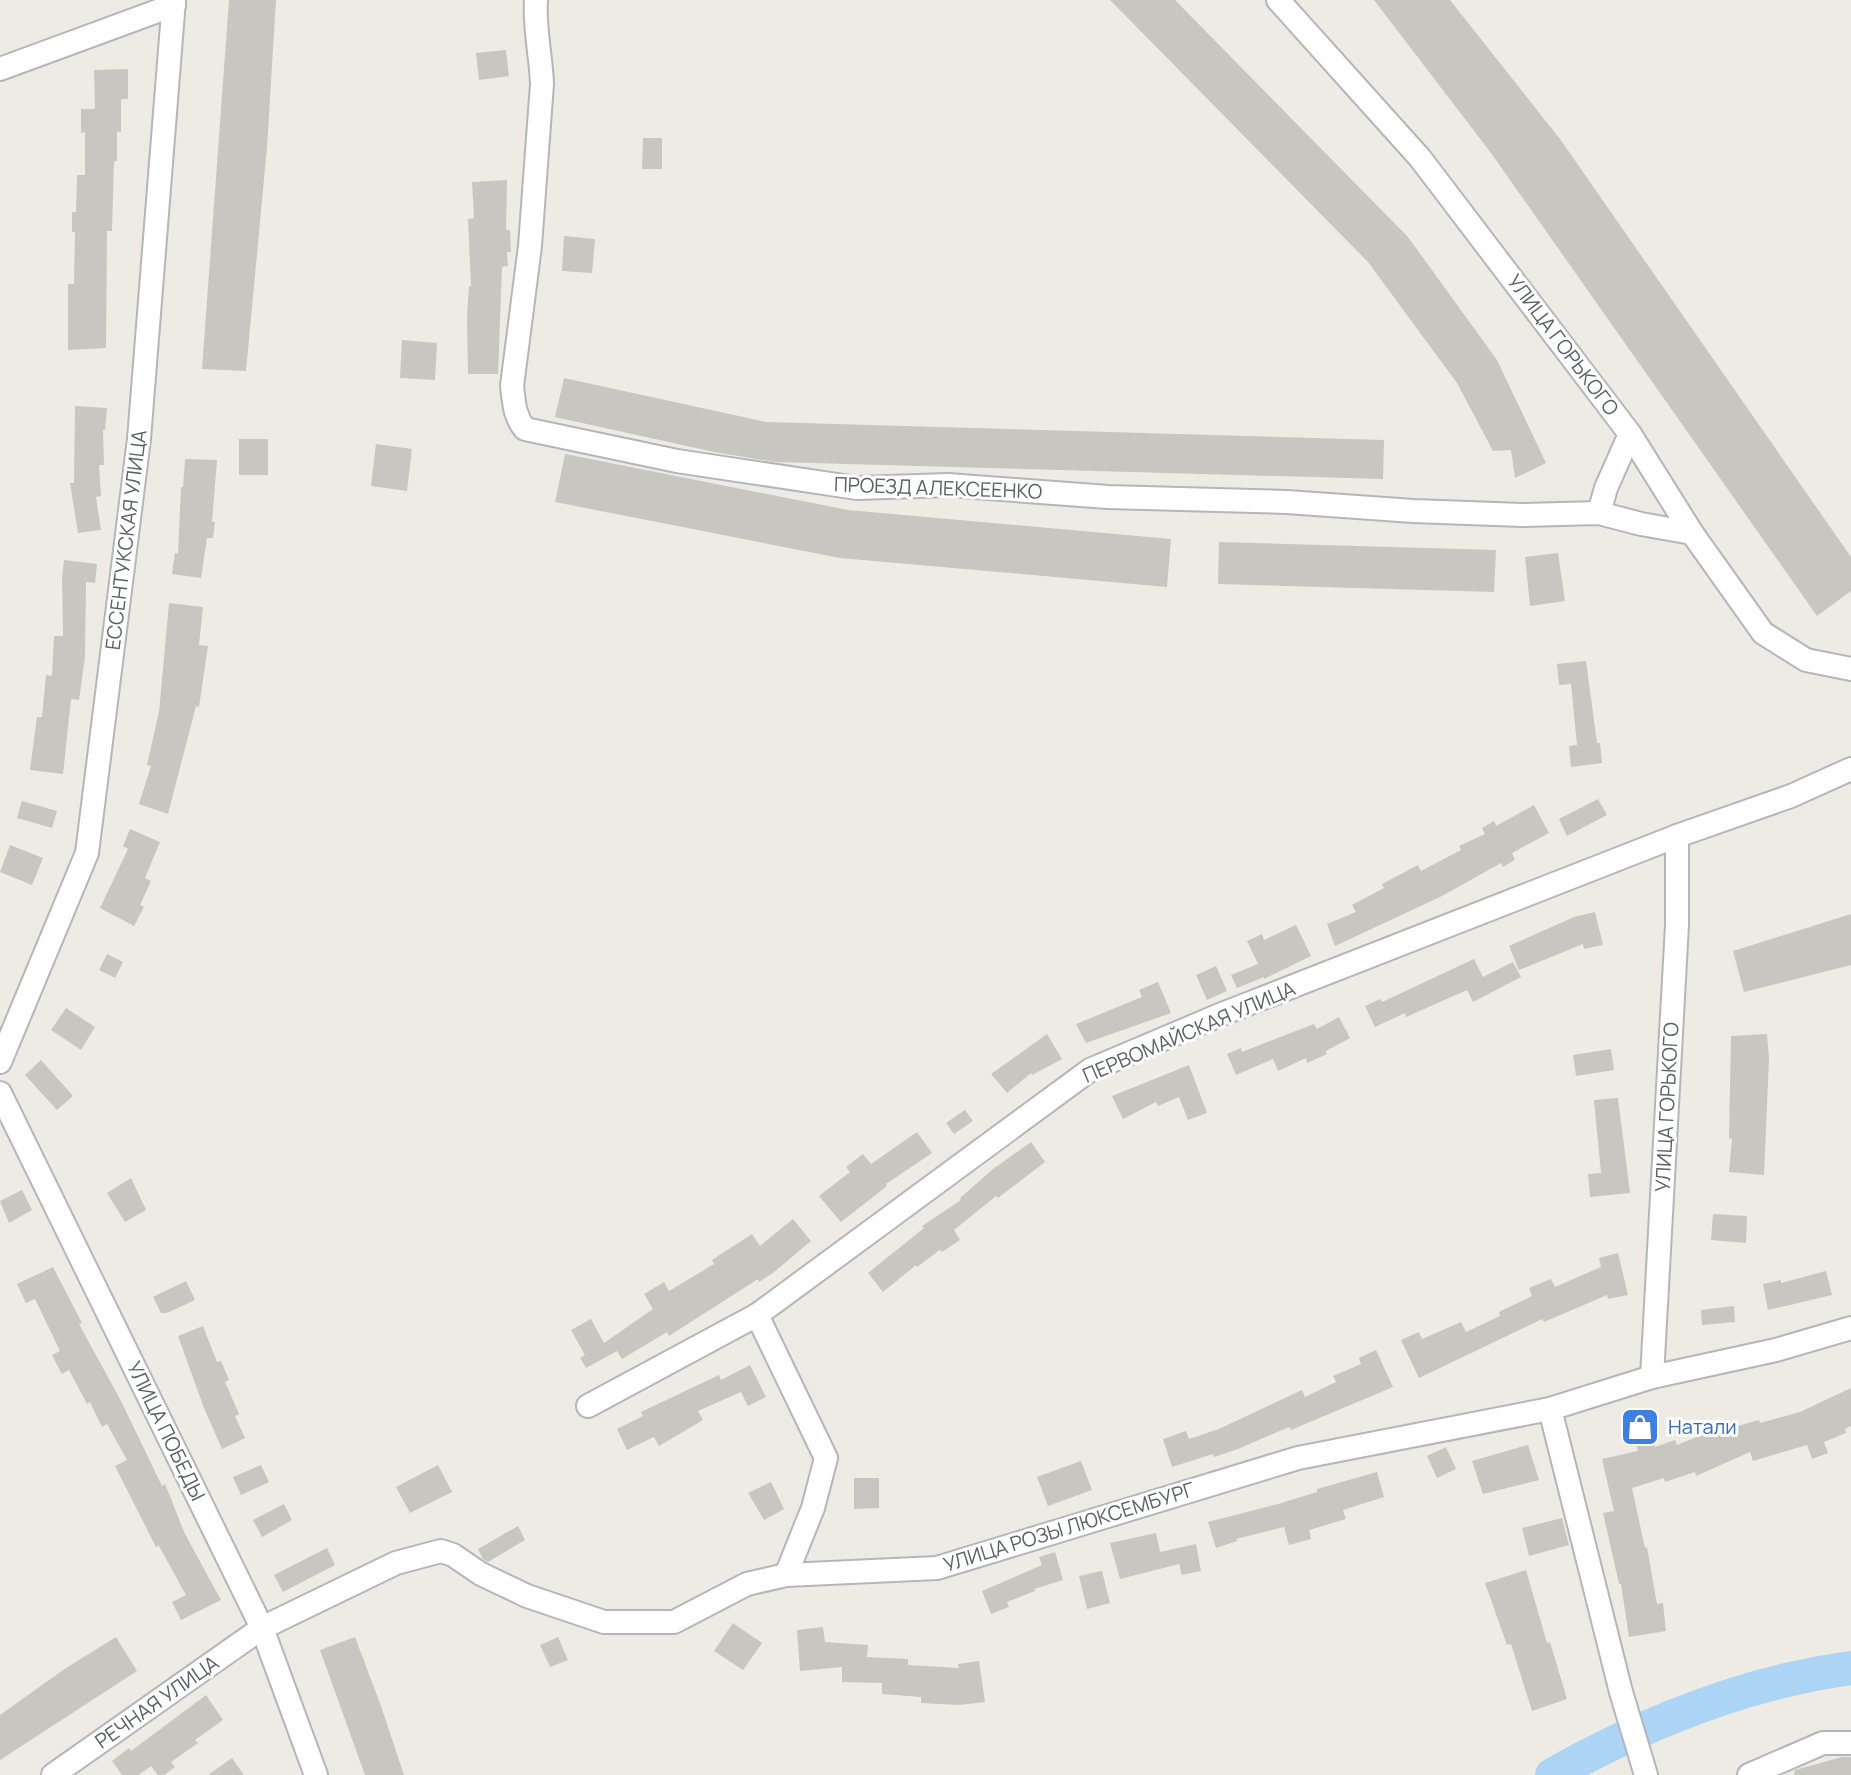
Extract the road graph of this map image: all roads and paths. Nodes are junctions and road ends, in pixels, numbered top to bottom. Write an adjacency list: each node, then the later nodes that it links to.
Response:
1 (536, 0): 6 (street, ПРОЕЗД АЛЕКСЕЕНКО)
2 (1278, 0): 5 (street, УЛИЦА ГОРЬКОГО)
3 (174, 2): 4 (street); 11 (street, ЕССЕНТУКСКАЯ УЛИЦА)
4 (0, 69)
5 (1630, 434): 6 (street); 7 (street, УЛИЦА ГОРЬКОГО)
6 (1599, 513): 7 (street, ПРОЕЗД АЛЕКСЕЕНКО)
7 (1692, 533): 8 (street, УЛИЦА ГОРЬКОГО)
8 (1851, 669)
9 (1851, 769): 10 (street, ПЕРВОМАЙСКАЯ УЛИЦА)
10 (1677, 836): 13 (street, ПЕРВОМАЙСКАЯ УЛИЦА); 15 (street, УЛИЦА ГОРЬКОГО)
11 (0, 1062)
12 (0, 1093): 19 (street, УЛИЦА ПОБЕДЫ)
13 (757, 1315): 16 (street, ПЕРВОМАЙСКАЯ УЛИЦА); 18 (street)
14 (1851, 1328): 15 (street, УЛИЦА РОЗЫ ЛЮКСЕМБУРГ)
15 (1652, 1377): 17 (street, УЛИЦА РОЗЫ ЛЮКСЕМБУРГ)
16 (588, 1406)
17 (1550, 1409): 18 (street, УЛИЦА РОЗЫ ЛЮКСЕМБУРГ); 23 (street)
18 (786, 1575): 19 (street, УЛИЦА РОЗЫ ЛЮКСЕМБУРГ)
19 (262, 1628): 21 (street, РЕЧНАЯ УЛИЦА); 22 (street, УЛИЦА ПОБЕДЫ)
20 (1851, 1743): 24 (street)
21 (53, 1775)
22 (316, 1775)
23 (1646, 1775)
24 (1749, 1775)

